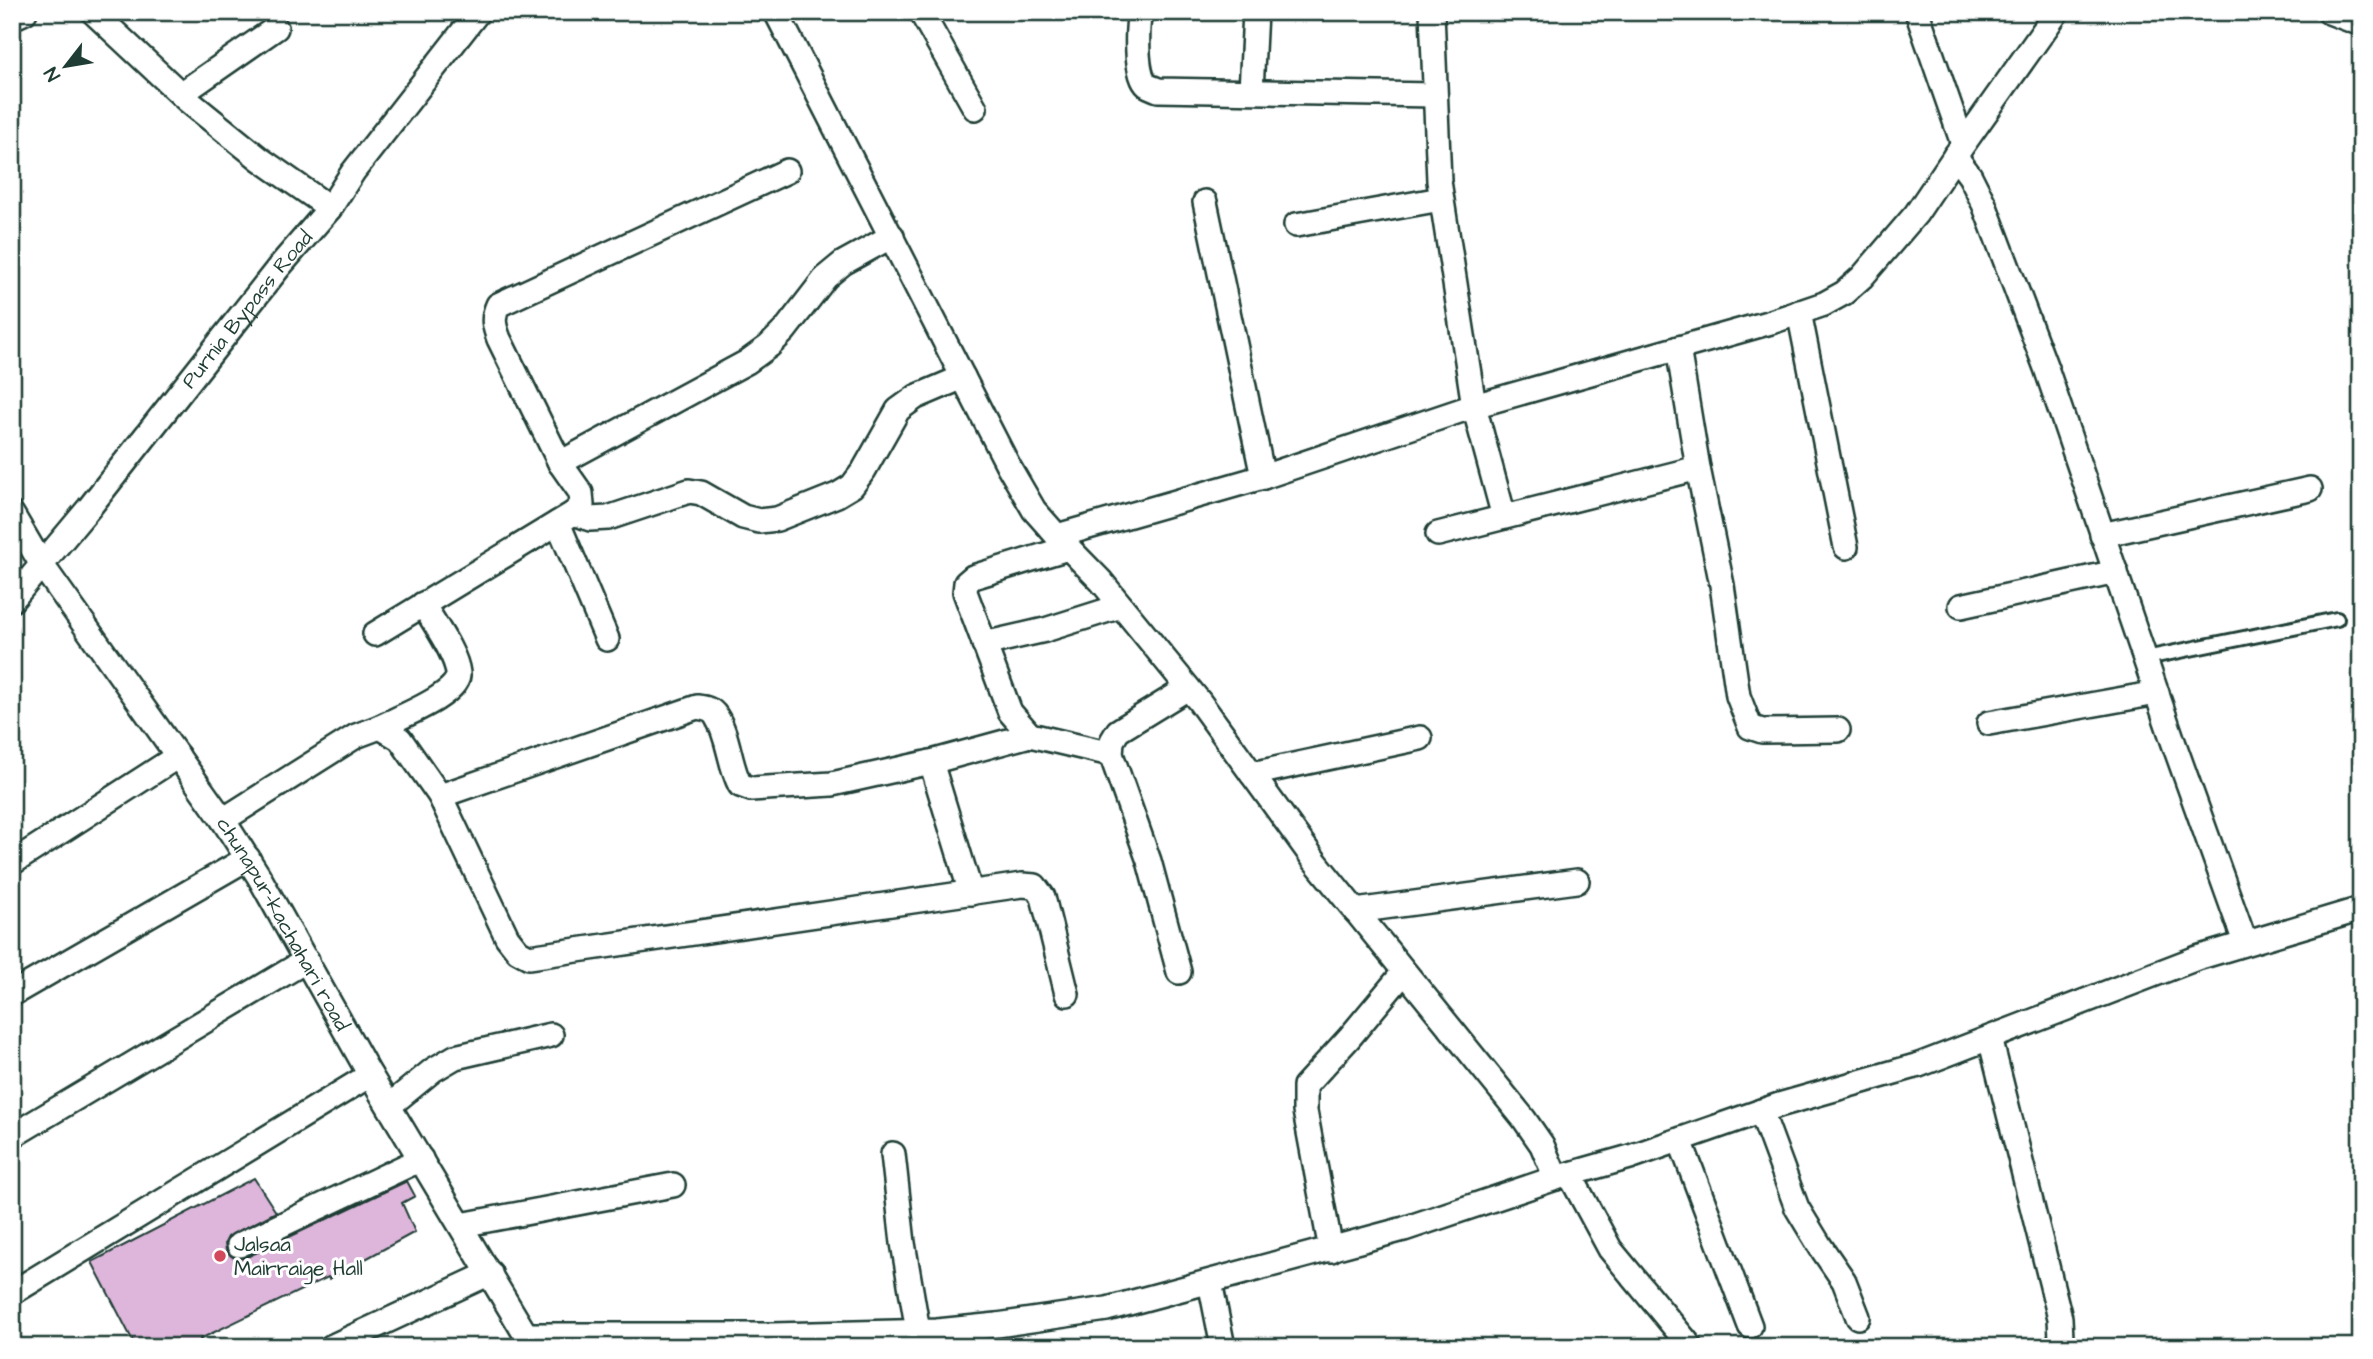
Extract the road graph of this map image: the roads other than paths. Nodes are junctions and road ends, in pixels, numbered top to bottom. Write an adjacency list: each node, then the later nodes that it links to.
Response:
1 (25, 12): 12 (street)
2 (93, 12): 16 (street)
3 (478, 12): 23 (street, Purnia Bypass Road)
4 (776, 12): 25 (street)
5 (920, 12): 18 (street)
6 (1140, 12): 15 (street)
7 (1255, 12): 15 (street)
8 (1432, 12): 17 (street)
9 (1917, 12): 19 (street)
10 (2057, 12): 19 (street)
11 (2329, 12): 13 (street)
12 (12, 18)
13 (2361, 24)
14 (276, 28): 16 (street)
15 (1251, 91): 17 (street)
16 (181, 94): 23 (street)
17 (1434, 95): 21 (street)
18 (975, 108)
19 (1959, 150): 26 (street); 38 (street)
20 (787, 171): 30 (street)
21 (1441, 199): 24 (street); 29 (street)
22 (1205, 202): 32 (street)
23 (330, 208): 41 (street, Purnia Bypass Road)
24 (1296, 225)
25 (891, 236): 28 (street); 30 (street)
26 (1799, 312): 27 (street); 40 (street)
27 (1678, 348): 29 (street); 31 (street)
28 (963, 377): 36 (street); 39 (street)
29 (1474, 406): 32 (street); 35 (street)
30 (560, 463): 36 (street)
31 (1699, 468): 35 (street); 56 (street)
32 (1263, 477): 39 (street)
33 (2310, 489): 38 (street)
34 (12, 514): 41 (street, chunapur-kachahari road)
35 (1504, 517): 37 (street)
36 (566, 518): 44 (street); 49 (street)
37 (1438, 534)
38 (2102, 535): 42 (street)
39 (1063, 542): 45 (street); 50 (street)
40 (1846, 547)
41 (42, 565): 43 (street, Purnia Bypass Road); 60 (street, chunapur-kachahari road)
42 (2116, 572): 46 (street); 51 (street)
43 (12, 600)
44 (423, 604): 48 (street); 55 (street)
45 (1121, 606): 50 (street); 52 (street)
46 (1961, 607)
47 (2337, 619): 51 (lane)
48 (375, 634)
49 (607, 639)
50 (984, 644): 57 (street)
51 (2146, 658): 53 (street)
52 (1188, 688): 59 (street); 62 (street)
53 (2157, 693): 54 (street); 71 (street)
54 (1989, 723)
55 (380, 727): 63 (street); 64 (street)
56 (1838, 730)
57 (1030, 735): 59 (street); 61 (street)
58 (1420, 737): 62 (street)
59 (1111, 754): 73 (street)
60 (178, 756): 64 (street, chunapur-kachahari road); 66 (street)
61 (931, 762): 63 (street); 68 (street)
62 (1252, 774): 70 (street)
63 (440, 796): 68 (street)
64 (223, 820): 65 (street, chunapur-kachahari road)
65 (248, 858): 72 (street, chunapur-kachahari road); 75 (street)
66 (12, 863)
67 (1577, 881): 70 (street)
68 (971, 893): 76 (street)
69 (2361, 909): 71 (street)
70 (1356, 911): 74 (street)
71 (2245, 942): 78 (street)
72 (307, 960): 79 (street, chunapur-kachahari road); 82 (street)
73 (1179, 972)
74 (1404, 972): 86 (street); 90 (street)
75 (12, 994)
76 (1067, 994)
77 (551, 1035): 80 (street)
78 (1990, 1038): 81 (street); 101 (street)
79 (370, 1075): 80 (street, chunapur-kachahari road); 93 (street)
80 (389, 1106): 85 (street, chunapur-kachahari road)
81 (1761, 1111): 83 (street); 94 (street)
82 (12, 1136)
83 (1681, 1140): 86 (street); 95 (street)
84 (892, 1154): 96 (street)
85 (421, 1159): 88 (street, chunapur-kachahari road); 89 (street)
86 (1563, 1177): 90 (street); 100 (street)
87 (673, 1185): 88 (street)
88 (461, 1225): 91 (street, chunapur-kachahari road)
89 (239, 1245)
90 (1331, 1250): 92 (street)
91 (490, 1273): 97 (street, chunapur-kachahari road); 98 (street)
92 (1210, 1282): 96 (street); 99 (street)
93 (12, 1293)
94 (1858, 1317)
95 (1750, 1326)
96 (918, 1331): 97 (street)
97 (529, 1341)
98 (331, 1347)
99 (1223, 1347)
100 (1690, 1347)
101 (2055, 1347)

